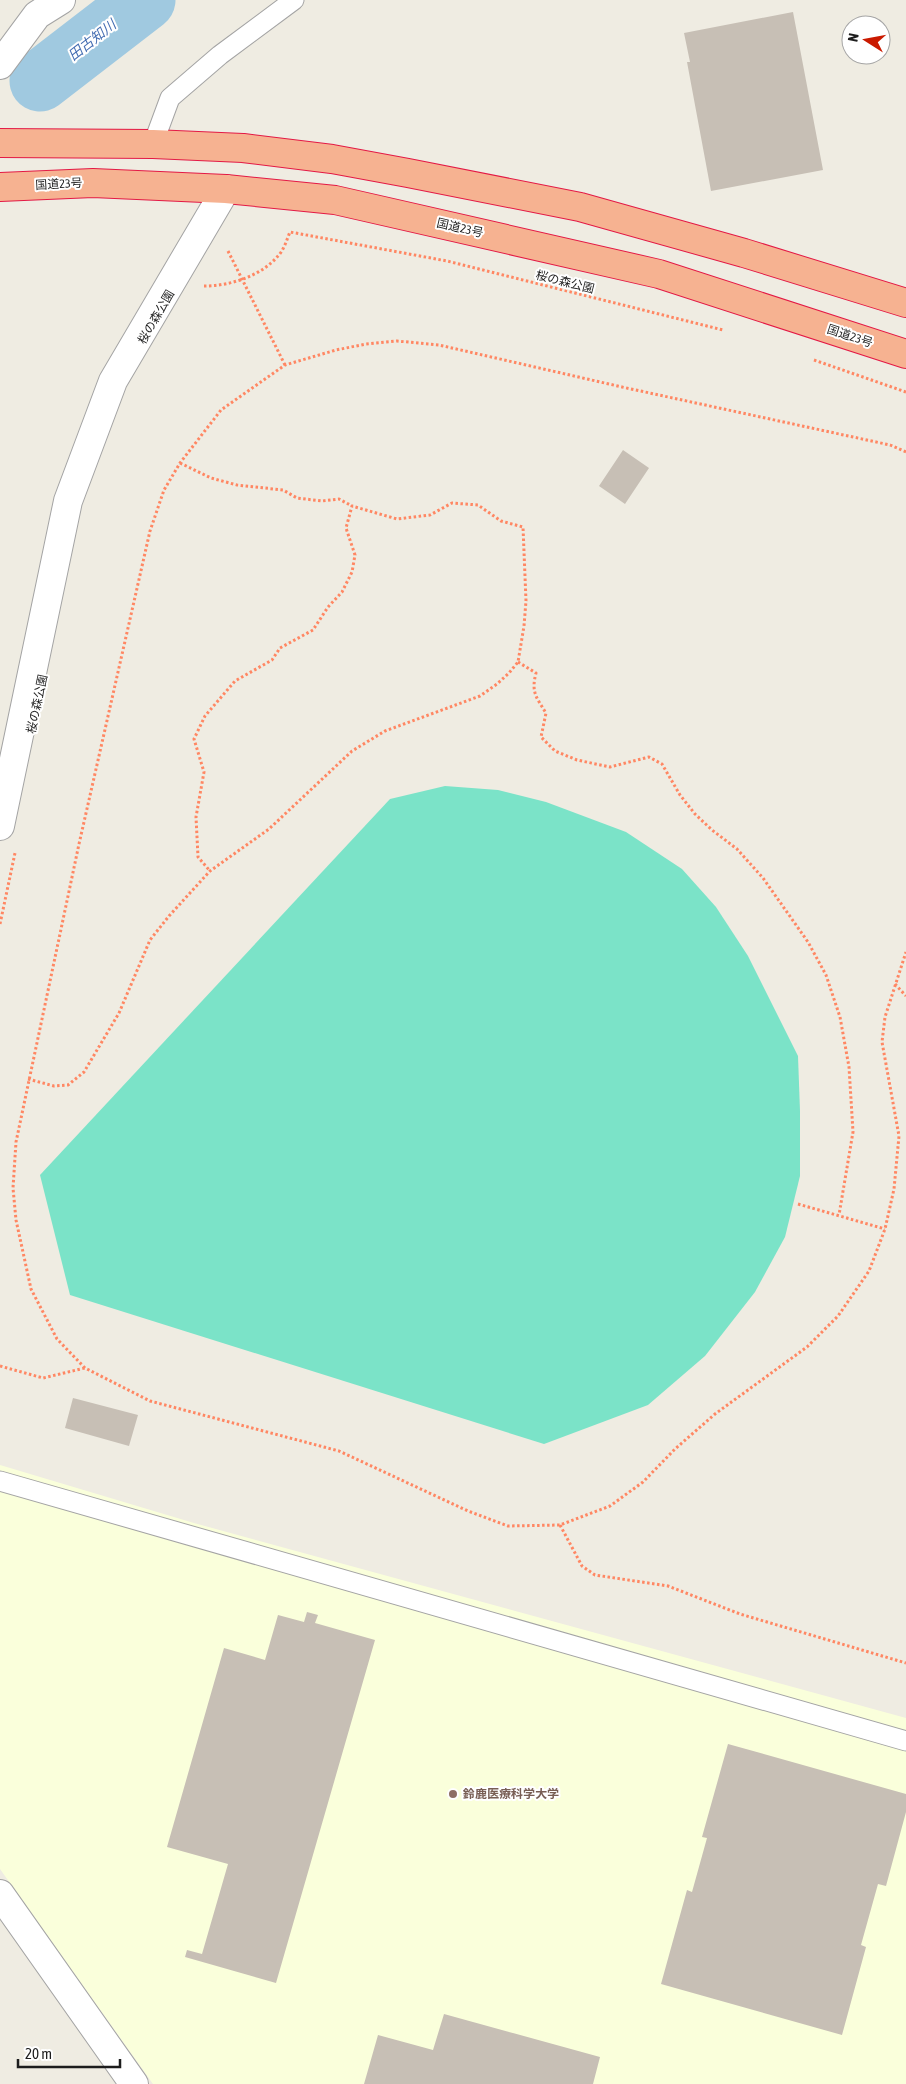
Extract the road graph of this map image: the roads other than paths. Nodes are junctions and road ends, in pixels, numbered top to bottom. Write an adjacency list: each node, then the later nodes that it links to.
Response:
1 (61, 0): 3 (street)
2 (294, 0): 5 (lane)
3 (0, 65)
4 (0, 143): 5 (highway)
5 (153, 144): 8 (highway)
6 (0, 188): 7 (highway, 国道23号)
7 (226, 189): 9 (highway, 国道23号); 10 (street)
8 (906, 303)
9 (906, 354)
10 (0, 826)
11 (0, 1481): 12 (lane)
12 (906, 1741)
13 (0, 1894): 14 (street)
14 (134, 2084)

